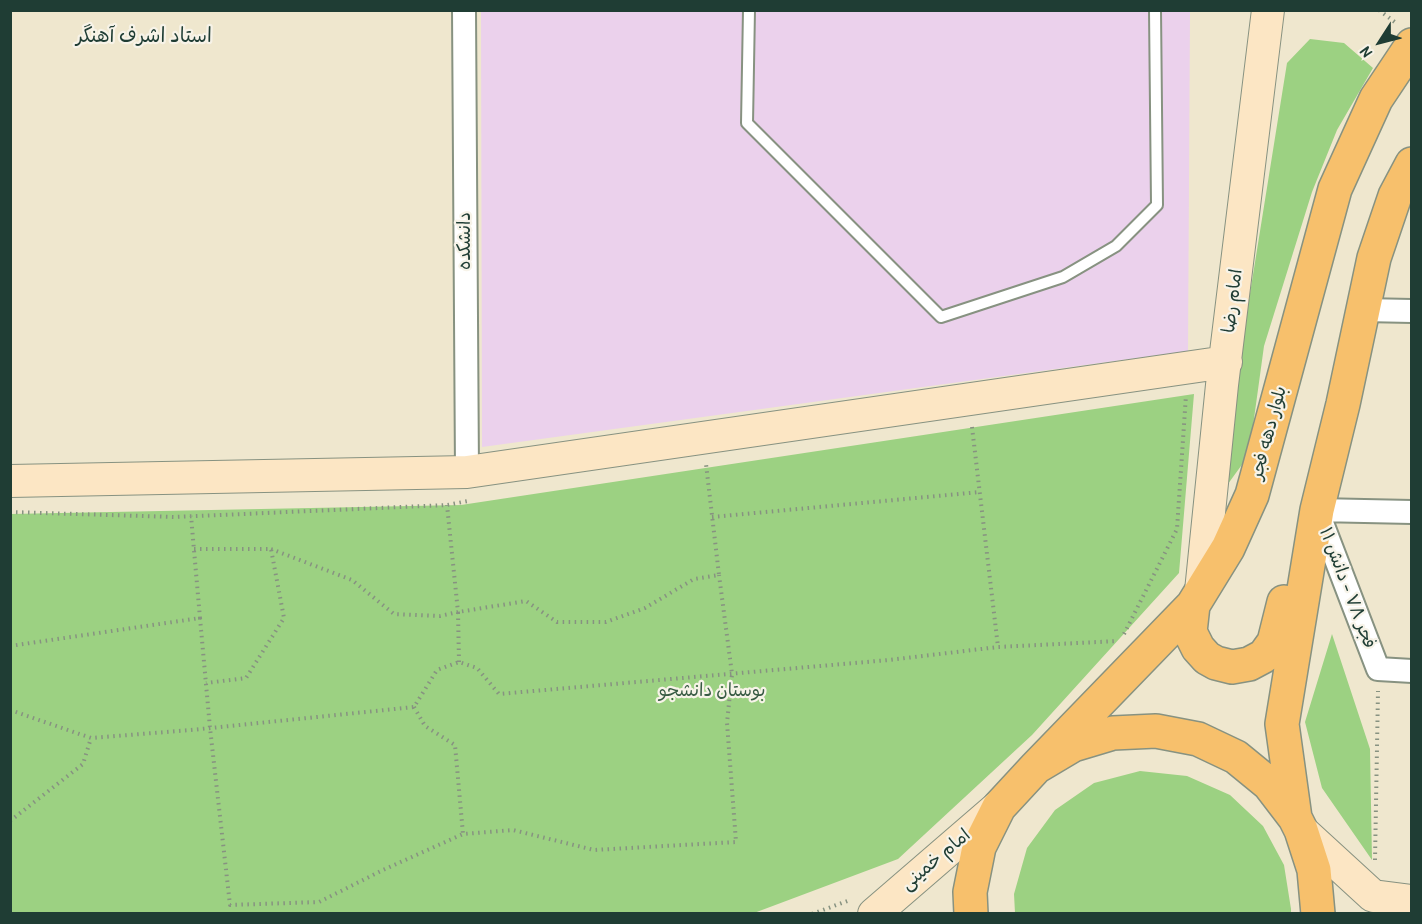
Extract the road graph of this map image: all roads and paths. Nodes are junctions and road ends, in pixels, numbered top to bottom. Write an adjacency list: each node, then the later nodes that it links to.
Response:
1 (464, 10): 14 (street, دانشکده)
2 (749, 10): 3 (lane)
3 (1155, 10)
4 (1268, 10): 10 (street, امام رضا)
5 (1412, 45): 25 (main road, بلوار دهه فجر)
6 (1412, 164): 7 (main road)
7 (1403, 196): 8 (main road)
8 (1363, 310): 9 (street); 18 (main road)
9 (1412, 311)
10 (1226, 362): 13 (street); 25 (street, امام رضا)
11 (1186, 395): 28 (path)
12 (972, 427): 16 (path)
13 (703, 438): 14 (street); 21 (path)
14 (467, 472): 15 (street)
15 (10, 481)
16 (980, 492): 21 (path); 30 (path)
17 (447, 505): 26 (path)
18 (1317, 510): 19 (street); 25 (main road); 33 (street, فجر ۷۸ - دانش ۱۱); 44 (main road)
19 (1412, 512)
20 (191, 516): 22 (path)
21 (712, 518): 24 (path)
22 (194, 549): 23 (path); 27 (path)
23 (271, 549): 26 (path); 36 (path)
24 (719, 575): 26 (path); 35 (path)
25 (1197, 598): 41 (main road, بلوار دهه فجر)
26 (459, 612): 32 (path)
27 (200, 618): 29 (path); 36 (path)
28 (1120, 641): 30 (path); 31 (path)
29 (10, 646)
30 (998, 647): 35 (path)
31 (1116, 649)
32 (459, 662): 35 (path); 37 (path)
33 (1378, 669): 34 (street, فجر ۷۸ - دانش ۱۱); 46 (path)
34 (1412, 671)
35 (732, 674): 45 (path)
36 (206, 683): 39 (path)
37 (414, 706): 39 (path); 45 (path)
38 (10, 710): 40 (path)
39 (210, 728): 40 (path); 45 (path)
40 (91, 738): 43 (path)
41 (1036, 767): 42 (main road); 44 (main road)
42 (999, 807): 48 (street, امام خمینی); 50 (main road)
43 (10, 821)
44 (1298, 824): 46 (street); 51 (main road)
45 (463, 834)
46 (1373, 896): 47 (street)
47 (1412, 901)
48 (863, 906): 49 (path)
49 (812, 914)
50 (971, 914)
51 (1318, 914)

